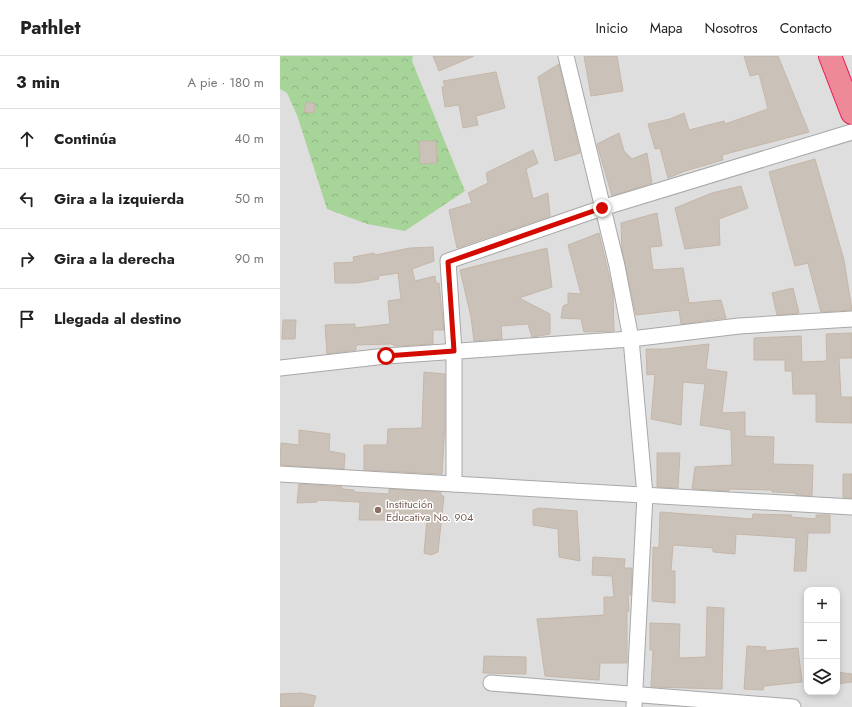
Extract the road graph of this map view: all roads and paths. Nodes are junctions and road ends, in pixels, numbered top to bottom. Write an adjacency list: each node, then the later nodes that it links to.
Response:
1 (566, 56): 5 (street)
2 (830, 56): 3 (highway)
3 (852, 113)
4 (852, 132): 5 (street)
5 (602, 208): 7 (street); 8 (street)
6 (852, 319): 7 (street)
7 (631, 339): 8 (street); 12 (street)
8 (454, 351): 9 (street); 11 (street)
9 (280, 368)
10 (280, 474): 11 (street)
11 (454, 484): 12 (street)
12 (645, 495): 13 (street); 15 (street)
13 (852, 507)
14 (490, 683): 15 (street)
15 (634, 701): 16 (street)
16 (793, 707)

